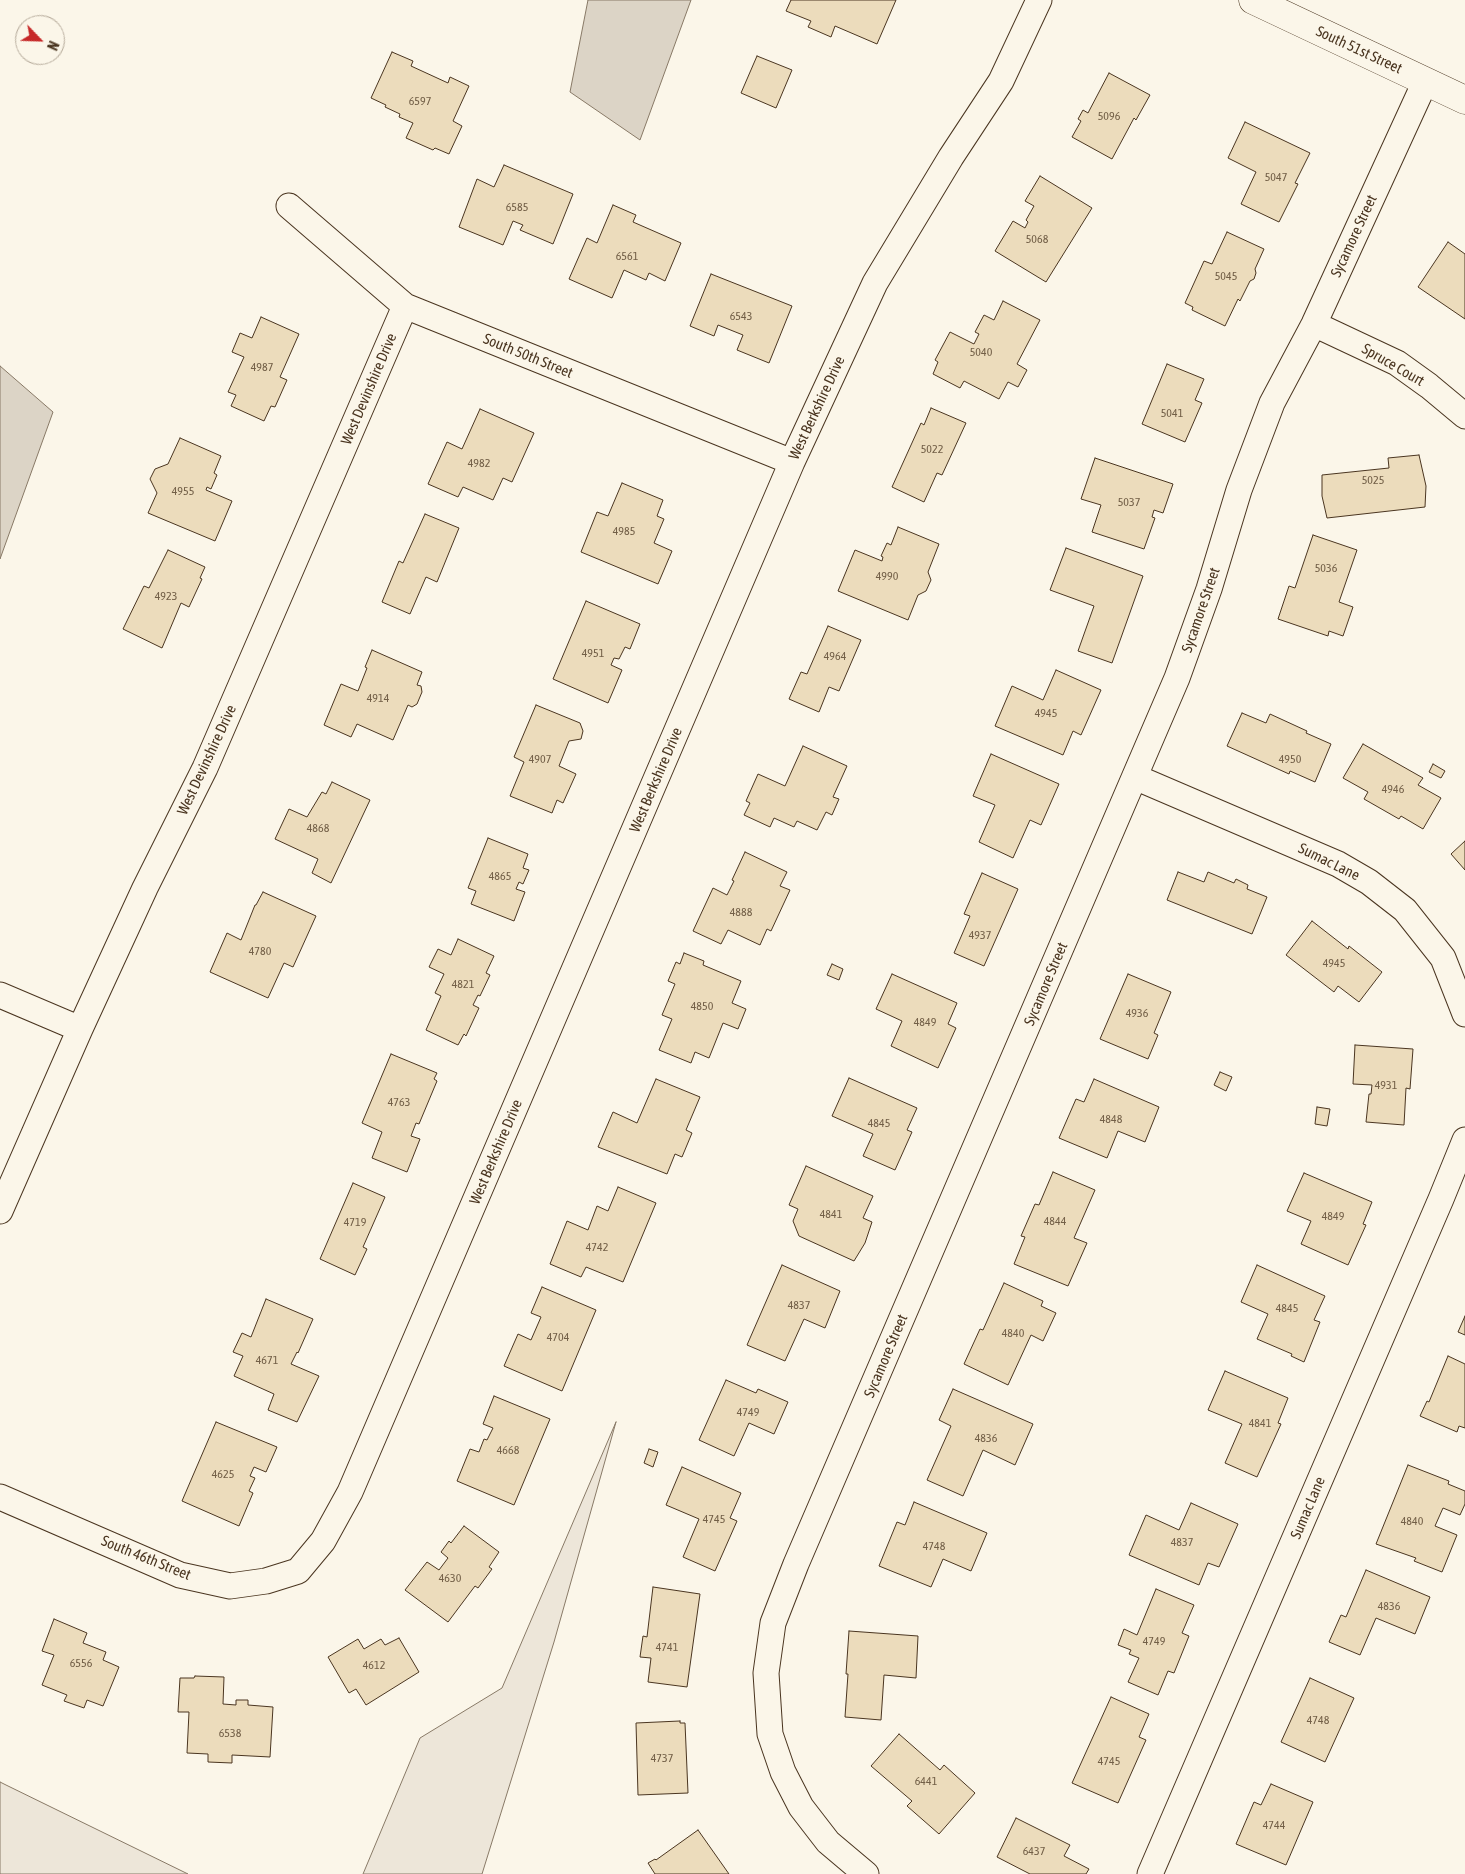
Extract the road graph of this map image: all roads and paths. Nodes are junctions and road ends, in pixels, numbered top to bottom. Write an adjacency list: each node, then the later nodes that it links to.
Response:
1 (1039, 0): 9 (street, West Berkshire Drive)
2 (1253, 0): 3 (street, South 51st Street)
3 (1425, 82): 4 (street, South 51st Street); 7 (street, Sycamore Street)
4 (1465, 100)
5 (290, 206): 6 (street, South 50th Street)
6 (405, 306): 9 (street, South 50th Street); 13 (street, West Devinshire Drive)
7 (1314, 324): 8 (street, Spruce Court); 10 (street, Sycamore Street)
8 (1465, 416)
9 (792, 462): 17 (street, West Berkshire Drive)
10 (1135, 777): 12 (street, Sumac Lane); 18 (street, Sycamore Street)
11 (0, 995): 13 (street)
12 (1465, 1014)
13 (80, 1029): 15 (street, West Devinshire Drive)
14 (1465, 1140): 19 (street, Sumac Lane)
15 (0, 1211)
16 (0, 1497): 17 (street, South 46th Street)
17 (298, 1571)
18 (866, 1874)
19 (1150, 1874)

